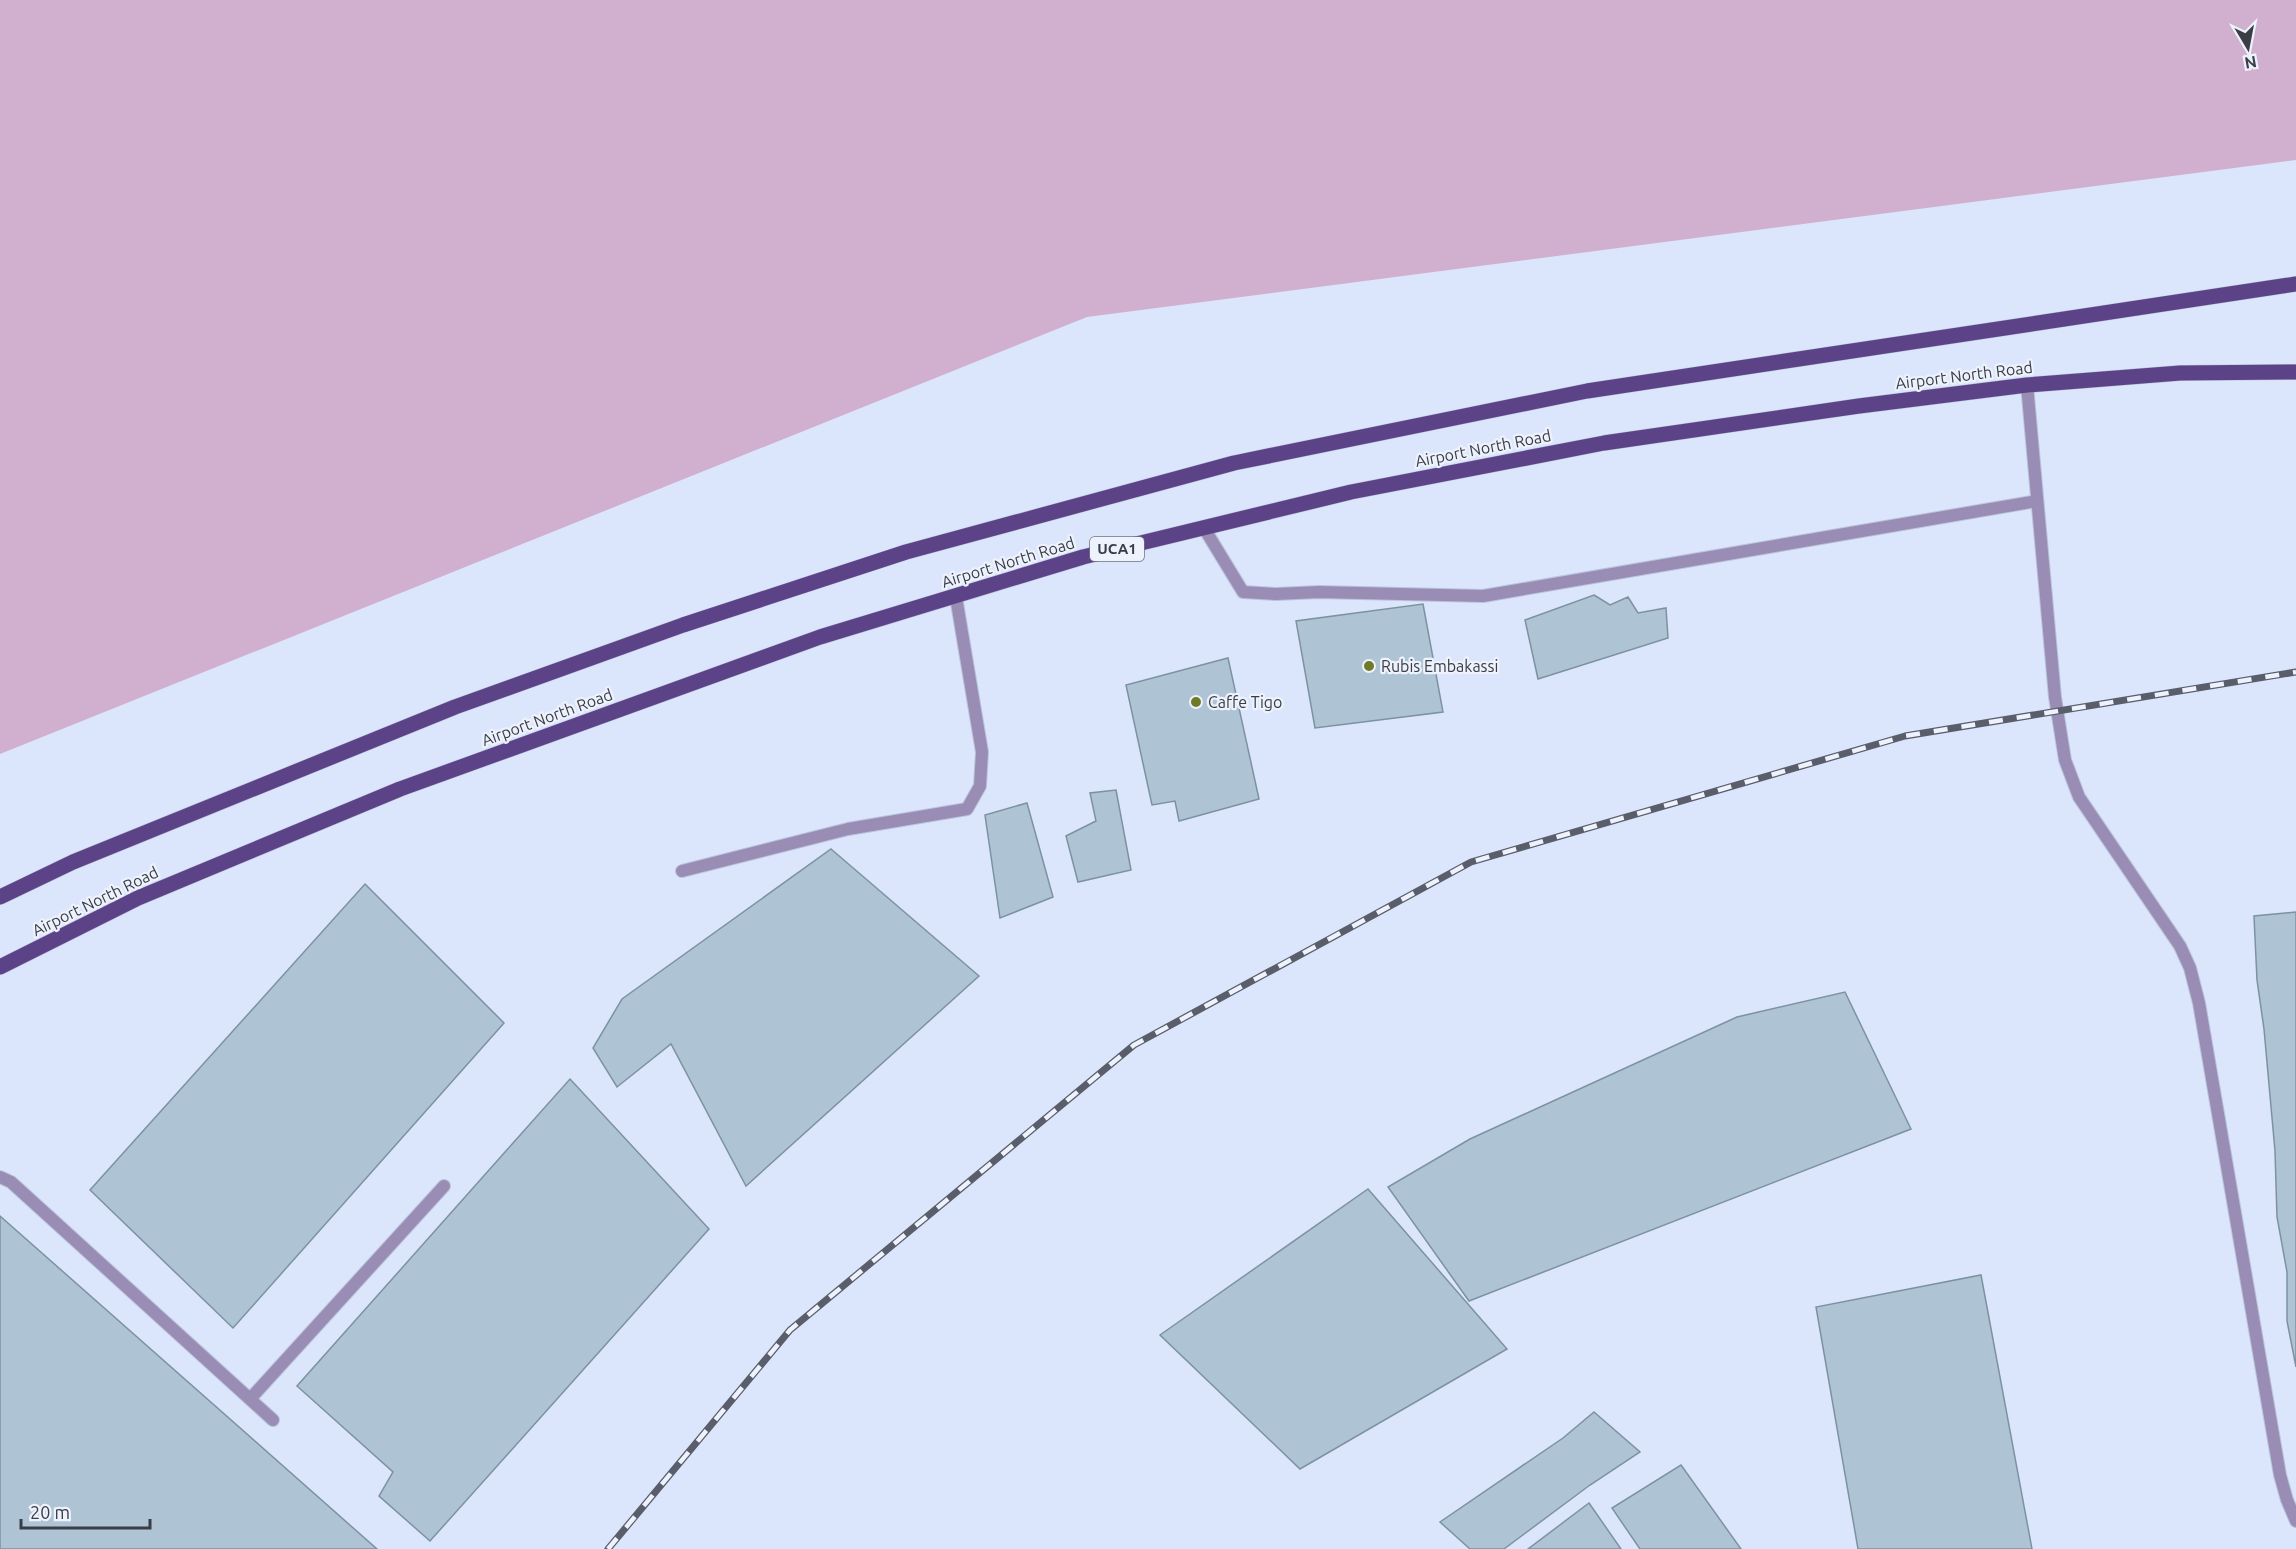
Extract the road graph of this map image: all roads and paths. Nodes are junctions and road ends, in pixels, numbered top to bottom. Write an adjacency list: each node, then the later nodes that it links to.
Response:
1 (2296, 284): 8 (main road, Airport North Road)
2 (2296, 372): 3 (main road, Airport North Road / UCA1)
3 (2027, 385): 4 (lane); 5 (main road, Airport North Road / UCA1)
4 (2037, 501): 5 (lane); 14 (lane)
5 (1204, 528): 6 (main road, Airport North Road / UCA1)
6 (956, 597): 7 (lane); 9 (main road, Airport North Road / UCA1)
7 (682, 871)
8 (0, 897)
9 (0, 967)
10 (0, 1177): 12 (lane)
11 (444, 1186): 12 (lane)
12 (250, 1399): 13 (lane)
13 (273, 1420)
14 (2296, 1521)

